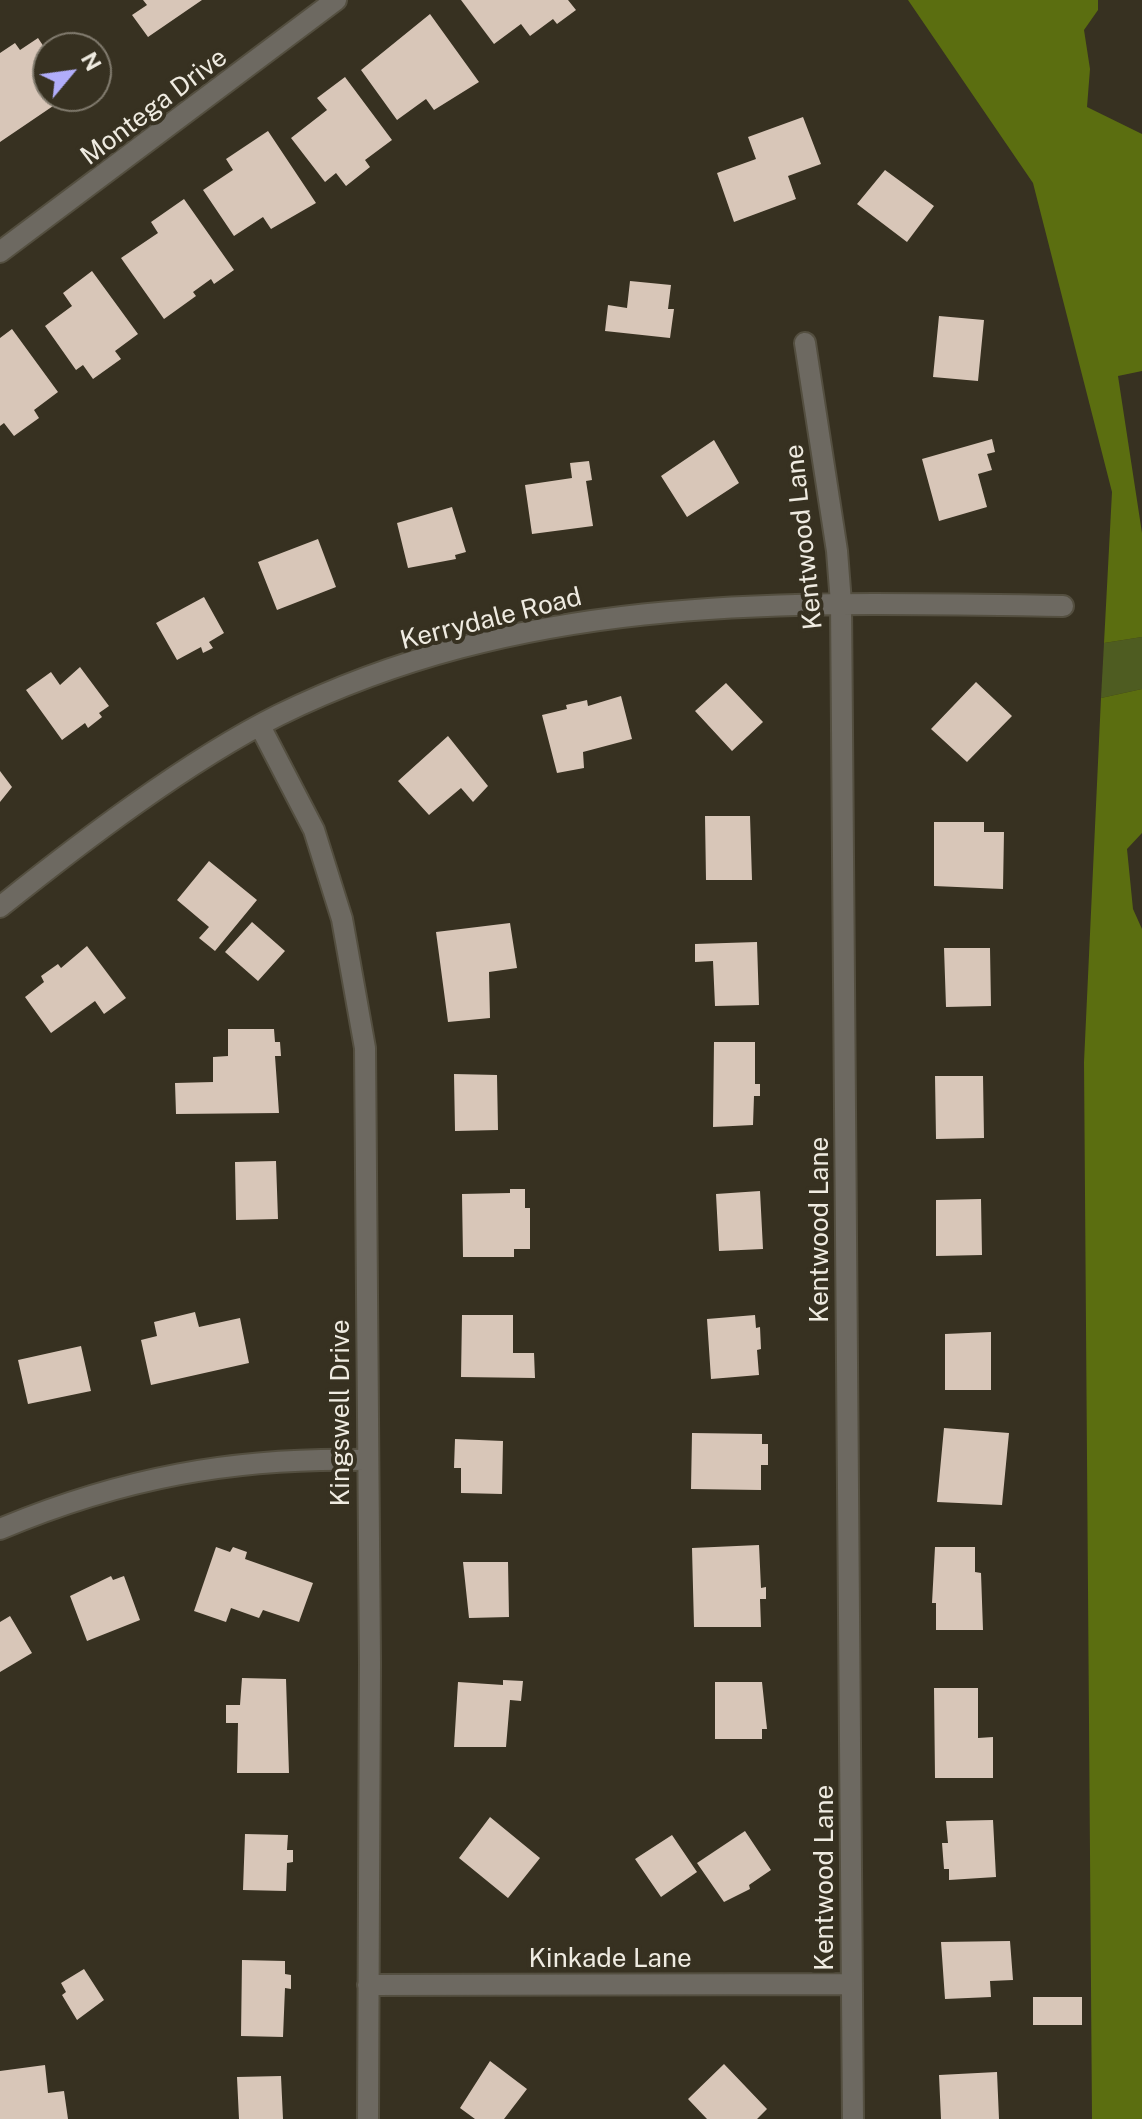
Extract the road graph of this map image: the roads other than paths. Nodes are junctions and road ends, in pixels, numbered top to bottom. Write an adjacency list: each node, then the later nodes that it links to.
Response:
1 (336, 0): 2 (street, Montega Drive)
2 (0, 252)
3 (805, 343): 4 (street, Kentwood Lane)
4 (841, 603): 5 (street, Kerrydale Road); 6 (street, Kerrydale Road); 10 (street, Kentwood Lane)
5 (1063, 606)
6 (260, 726): 7 (street, Kerrydale Road); 8 (street, Kingswell Drive)
7 (0, 907)
8 (366, 1460): 9 (street); 11 (street, Kingswell Drive)
9 (0, 1529)
10 (852, 1984): 11 (street, Kinkade Lane); 13 (street, Kentwood Lane)
11 (368, 1985): 12 (street, Kingswell Drive)
12 (368, 2119)
13 (853, 2119)

